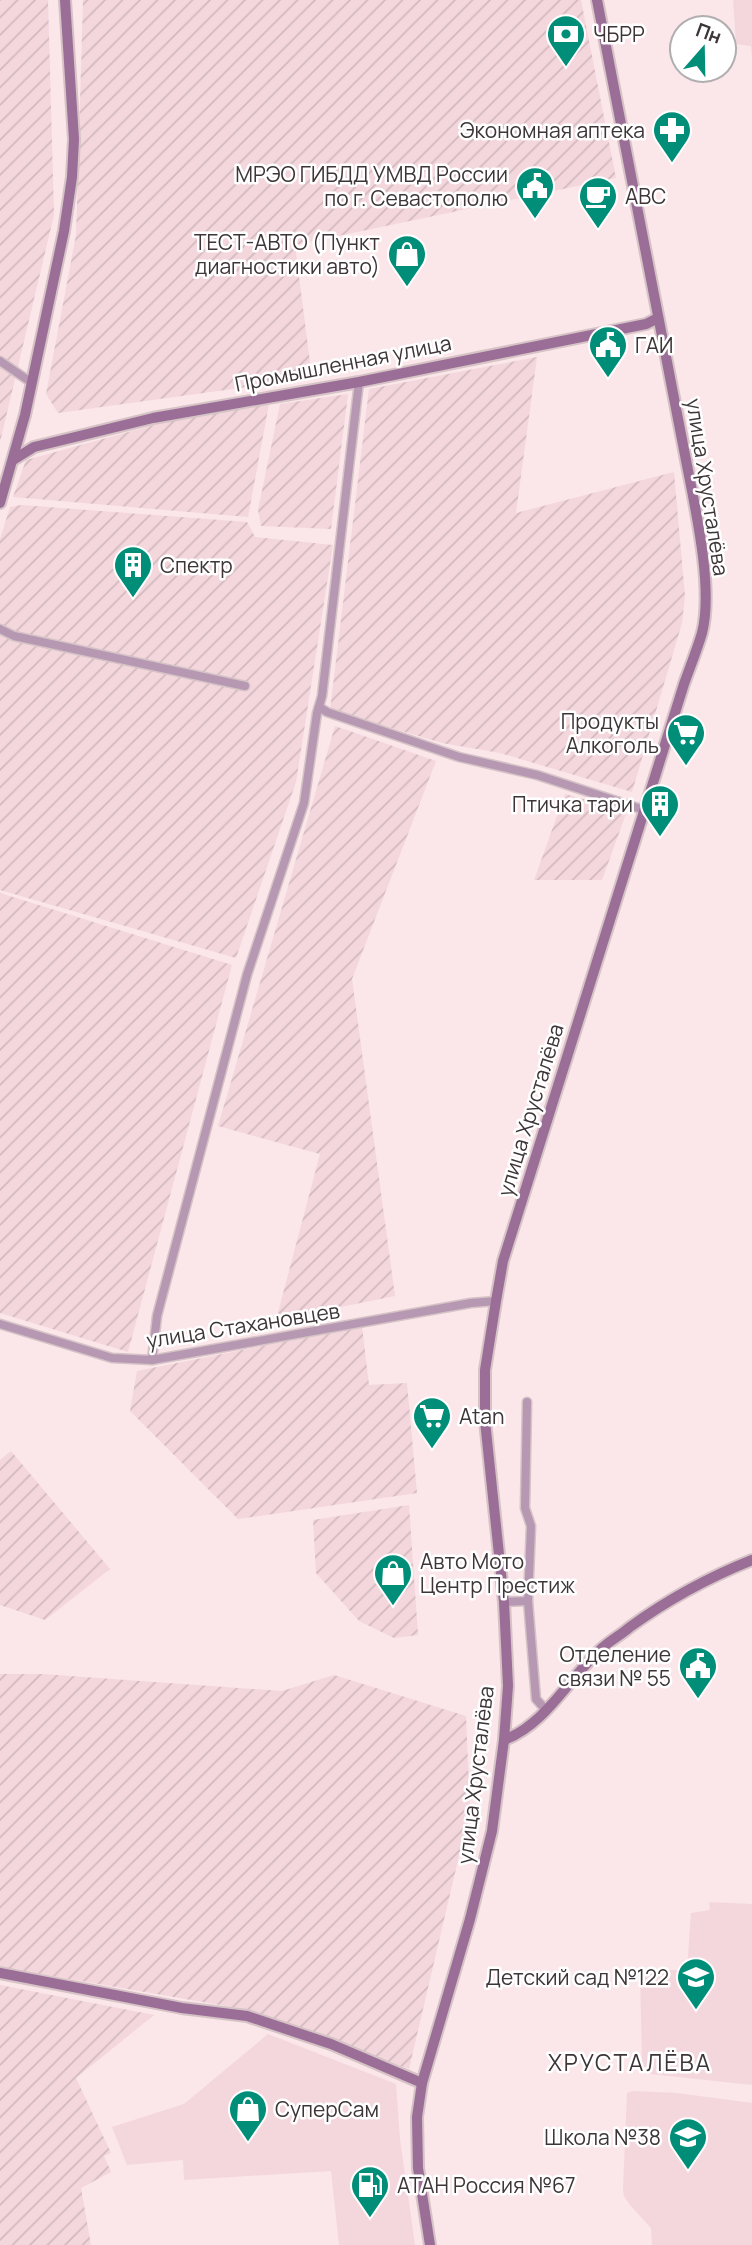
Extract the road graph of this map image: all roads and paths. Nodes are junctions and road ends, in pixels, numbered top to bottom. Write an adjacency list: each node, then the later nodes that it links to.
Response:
1 (65, 0): 6 (main road)
2 (597, 0): 3 (main road, улица Хрусталёва)
3 (658, 318): 5 (main road, Промышленная улица); 14 (main road, улица Хрусталёва)
4 (0, 361): 6 (street)
5 (359, 382): 8 (main road, Промышленная улица); 13 (street)
6 (32, 383): 7 (main road)
7 (25, 415): 8 (main road); 9 (main road)
8 (34, 447): 9 (main road, Промышленная улица)
9 (13, 460): 10 (main road)
10 (0, 503)
11 (0, 629): 12 (street)
12 (245, 686)
13 (319, 707): 14 (street); 17 (street)
14 (644, 810): 15 (main road, улица Хрусталёва)
15 (496, 1301): 17 (street, улица Стахановцев); 21 (main road, улица Хрусталёва)
16 (0, 1324): 17 (street, улица Стахановцев)
17 (152, 1360)
18 (527, 1402): 20 (street)
19 (752, 1560): 22 (main road)
20 (528, 1601): 21 (street); 22 (street)
21 (504, 1602): 23 (main road, улица Хрусталёва)
22 (546, 1710): 23 (main road)
23 (503, 1740): 25 (main road, улица Хрусталёва)
24 (0, 1973): 25 (main road)
25 (422, 2083): 26 (main road, улица Хрусталёва)
26 (430, 2245)

